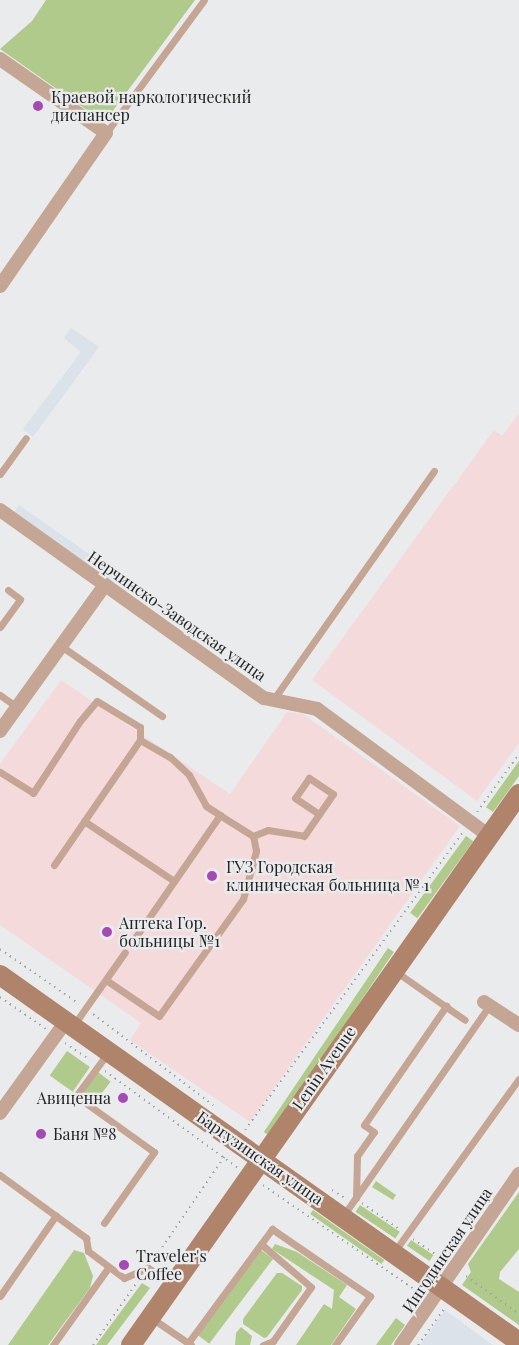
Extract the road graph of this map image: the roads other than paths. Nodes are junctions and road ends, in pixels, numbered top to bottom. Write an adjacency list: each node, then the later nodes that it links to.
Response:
1 (204, 0): 3 (lane)
2 (0, 59): 3 (street)
3 (106, 133): 4 (street)
4 (0, 286)
5 (26, 438): 7 (lane)
6 (434, 471): 14 (lane)
7 (0, 474)
8 (0, 510): 9 (street, Нерчинско-Заводская улица)
9 (105, 585): 12 (street); 14 (street, Нерчинско-Заводская улица)
10 (8, 590): 11 (lane)
11 (0, 627)
12 (61, 646): 15 (street); 16 (lane)
13 (0, 695): 15 (lane)
14 (273, 700): 25 (street, Нерчинско-Заводская улица)
15 (17, 707): 17 (street)
16 (162, 716)
17 (0, 731)
18 (140, 740): 19 (lane); 22 (lane); 23 (lane)
19 (0, 772)
20 (519, 794): 25 (main road, Lenin Avenue)
21 (319, 814): 21 (lane); 24 (lane)
22 (220, 815): 24 (lane); 27 (lane)
23 (84, 821): 26 (lane); 27 (lane)
24 (253, 836): 32 (lane)
25 (489, 836): 30 (main road, Lenin Avenue)
26 (54, 865)
27 (174, 881): 28 (lane)
28 (132, 942)
29 (125, 952): 32 (lane)
30 (393, 969): 34 (lane); 41 (main road, Lenin Avenue)
31 (0, 975): 36 (main road, Баргузинская улица)
32 (106, 980): 36 (lane)
33 (486, 1004): 37 (street); 44 (lane)
34 (446, 1006): 35 (lane); 44 (lane)
35 (465, 1020)
36 (69, 1024): 38 (main road, Баргузинская улица); 40 (street)
37 (519, 1025)
38 (108, 1052): 41 (main road, Баргузинская улица); 47 (lane)
39 (519, 1078): 49 (lane)
40 (0, 1113)
41 (261, 1159): 46 (main road, Баргузинская улица); 51 (main road, Lenin Avenue)
42 (519, 1174): 52 (street, Ингодинская улица)
43 (0, 1175): 45 (lane)
44 (356, 1199): 46 (lane)
45 (56, 1215): 50 (lane); 53 (lane)
46 (343, 1216): 49 (main road, Баргузинская улица)
47 (104, 1223)
48 (261, 1244): 56 (lane); 59 (lane); 60 (lane)
49 (394, 1252): 52 (main road, Баргузинская улица)
50 (108, 1268): 51 (lane); 57 (lane)
51 (174, 1285): 54 (main road, Lenin Avenue)
52 (442, 1286): 55 (main road, Баргузинская улица); 61 (street, Ингодинская улица)
53 (0, 1296)
54 (151, 1318): 56 (lane); 58 (main road, Lenin Avenue)
55 (519, 1342)
56 (190, 1344)
57 (52, 1345)
58 (131, 1345)
59 (263, 1345)
60 (335, 1345)
61 (401, 1345)

